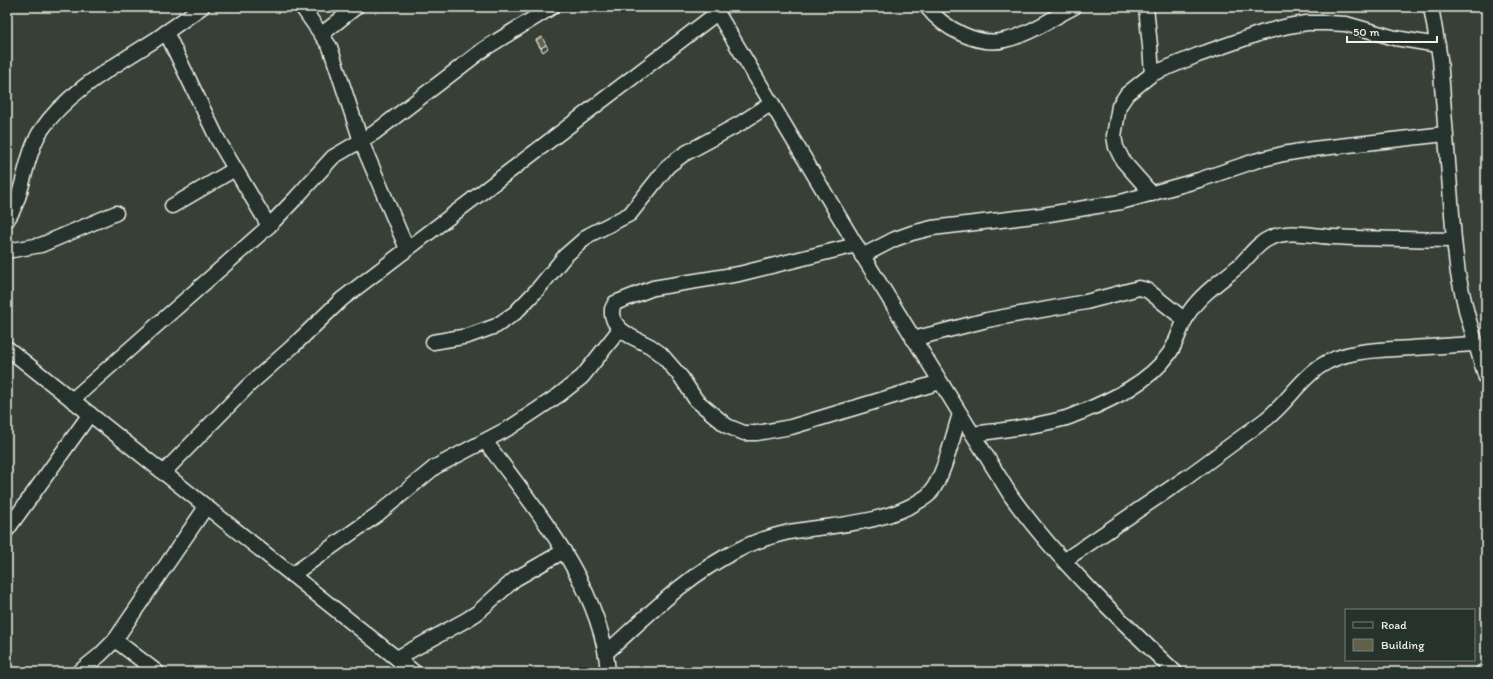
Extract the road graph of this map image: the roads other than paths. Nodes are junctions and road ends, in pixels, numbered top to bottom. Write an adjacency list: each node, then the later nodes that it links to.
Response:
1 (202, 7): 10 (street)
2 (302, 7): 11 (street)
3 (356, 7): 11 (street)
4 (552, 7): 16 (street)
5 (927, 7): 8 (street)
6 (1146, 7): 13 (street)
7 (1431, 7): 12 (street)
8 (1066, 9)
9 (716, 10): 14 (street); 24 (street)
10 (166, 32): 17 (street); 21 (street)
11 (322, 34): 16 (street)
12 (1438, 45): 13 (street); 15 (street)
13 (1152, 74): 18 (street)
14 (772, 103): 26 (street); 30 (street)
15 (1445, 134): 18 (street); 23 (street)
16 (361, 141): 22 (street); 24 (street)
17 (235, 169): 19 (street); 22 (street)
18 (1152, 194): 26 (street)
19 (172, 206)
20 (116, 213): 25 (street)
21 (7, 220)
22 (269, 226): 35 (street)
23 (1454, 240): 27 (street); 31 (street)
24 (407, 249): 40 (street)
25 (7, 251)
26 (859, 251): 28 (street); 29 (street)
27 (1185, 320): 29 (street); 38 (street)
28 (620, 329): 34 (street); 39 (street)
29 (914, 338): 34 (street)
30 (433, 342)
31 (1476, 344): 33 (street); 44 (street)
32 (7, 348): 35 (street)
33 (1486, 378)
34 (940, 382): 37 (street)
35 (72, 400): 36 (street)
36 (90, 414): 40 (street); 42 (street)
37 (960, 414): 38 (street); 47 (street)
38 (973, 434): 44 (street)
39 (486, 441): 43 (street); 45 (street)
40 (163, 472): 41 (street)
41 (206, 507): 45 (street); 46 (street)
42 (7, 530)
43 (564, 551): 47 (street); 48 (street)
44 (1065, 560): 49 (street)
45 (292, 575): 48 (street)
46 (115, 640): 50 (street); 51 (street)
47 (607, 652): 53 (street)
48 (397, 658): 52 (street)
49 (1170, 670)
50 (79, 672)
51 (157, 672)
52 (414, 672)
53 (608, 672)

